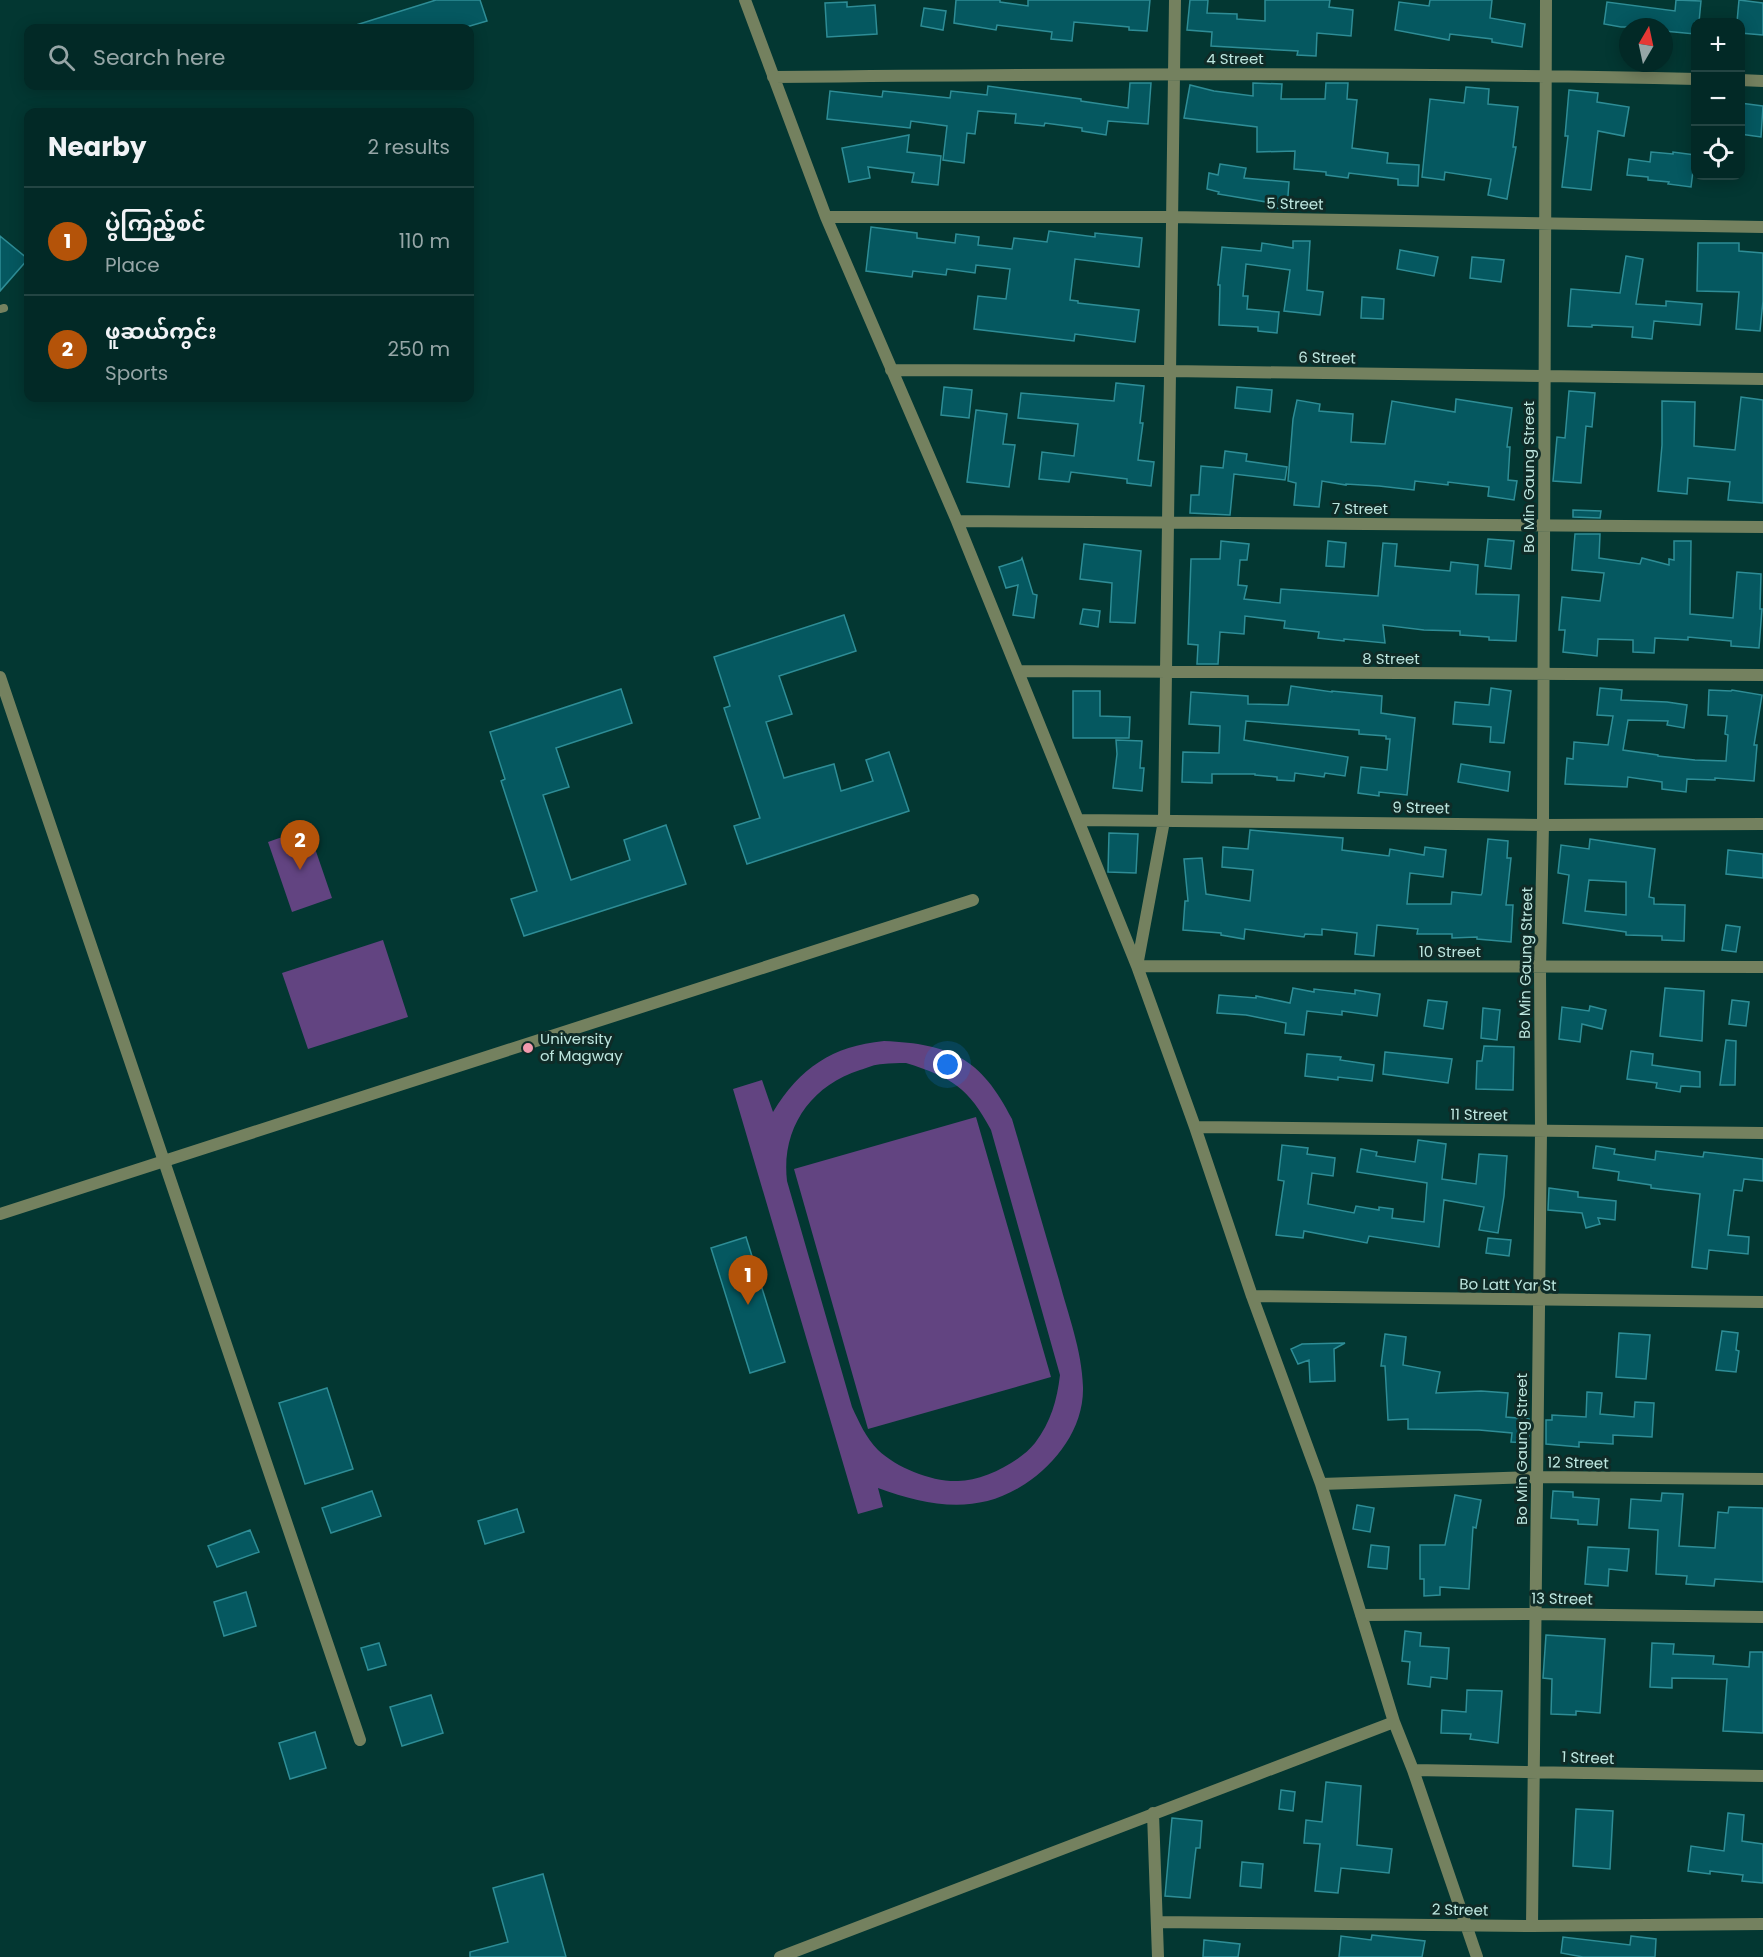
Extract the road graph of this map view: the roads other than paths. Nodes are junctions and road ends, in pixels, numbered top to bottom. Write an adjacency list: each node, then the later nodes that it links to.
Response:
1 (745, 0): 6 (street)
2 (1175, 0): 4 (street)
3 (1546, 0): 5 (street, Bo Min Gaung Street)
4 (1174, 74): 5 (street, 4 Street); 6 (street, 4 Street); 11 (street)
5 (1545, 76): 7 (street, 4 Street); 12 (street, Bo Min Gaung Street)
6 (774, 77): 10 (street)
7 (1691, 79)
8 (1745, 80): 9 (street)
9 (1763, 81)
10 (826, 217): 11 (street, 5 Street); 14 (street)
11 (1172, 217): 12 (street, 5 Street); 15 (street)
12 (1545, 222): 13 (street, 5 Street); 16 (street, Bo Min Gaung Street)
13 (1763, 227)
14 (891, 370): 15 (street, 6 Street); 18 (street)
15 (1170, 371): 16 (street, 6 Street); 19 (street)
16 (1544, 375): 17 (street, 6 Street); 20 (street, Bo Min Gaung Street)
17 (1763, 379)
18 (957, 520): 19 (street, 7 Street); 22 (street)
19 (1168, 523): 20 (street, 7 Street); 23 (street)
20 (1544, 526): 21 (street, 7 Street); 24 (street, Bo Min Gaung Street)
21 (1763, 527)
22 (1018, 671): 23 (street, 8 Street); 27 (street)
23 (1166, 672): 24 (street, 8 Street); 28 (street)
24 (1544, 675): 25 (street, 8 Street); 30 (street, Bo Min Gaung Street)
25 (1763, 675)
26 (0, 677): 38 (street)
27 (1078, 820): 28 (street, 9 Street); 32 (street)
28 (1164, 821): 30 (street, 9 Street); 32 (street)
29 (1763, 824): 30 (street, 9 Street)
30 (1543, 825): 34 (street, Bo Min Gaung Street)
31 (973, 900): 38 (street)
32 (1137, 966): 34 (street, 10 Street); 35 (street)
33 (1763, 967): 34 (street, 10 Street)
34 (1540, 968): 36 (street, Bo Min Gaung Street)
35 (1195, 1127): 36 (street, 11 Street); 40 (street)
36 (1541, 1131): 37 (street, 11 Street); 41 (street, Bo Min Gaung Street)
37 (1763, 1133)
38 (165, 1160): 39 (street); 50 (street)
39 (0, 1214)
40 (1252, 1296): 41 (street, Bo Latt Yar St); 45 (street)
41 (1538, 1300): 42 (street, Bo Latt Yar St); 43 (street, Bo Min Gaung Street)
42 (1763, 1302)
43 (1537, 1477): 44 (street, 12 Street); 45 (street, 12 Street); 46 (street, Bo Min Gaung Street)
44 (1763, 1479)
45 (1321, 1484): 47 (street)
46 (1535, 1614): 47 (street, 13 Street); 48 (street, 13 Street); 52 (street, Bo Min Gaung Street)
47 (1361, 1615): 49 (street)
48 (1763, 1617)
49 (1394, 1722): 51 (street); 54 (street)
50 (360, 1740)
51 (1413, 1770): 52 (street, 1 Street); 57 (street)
52 (1535, 1772): 53 (street, 1 Street); 58 (street, Bo Min Gaung Street)
53 (1763, 1776)
54 (1153, 1813): 55 (street); 59 (street)
55 (1157, 1922): 57 (street, 2 Street); 60 (street)
56 (1763, 1924): 58 (street, 2 Street)
57 (1464, 1925): 58 (street, 2 Street); 61 (street)
58 (1532, 1926)
59 (780, 1957)
60 (1158, 1957)
61 (1477, 1957)

